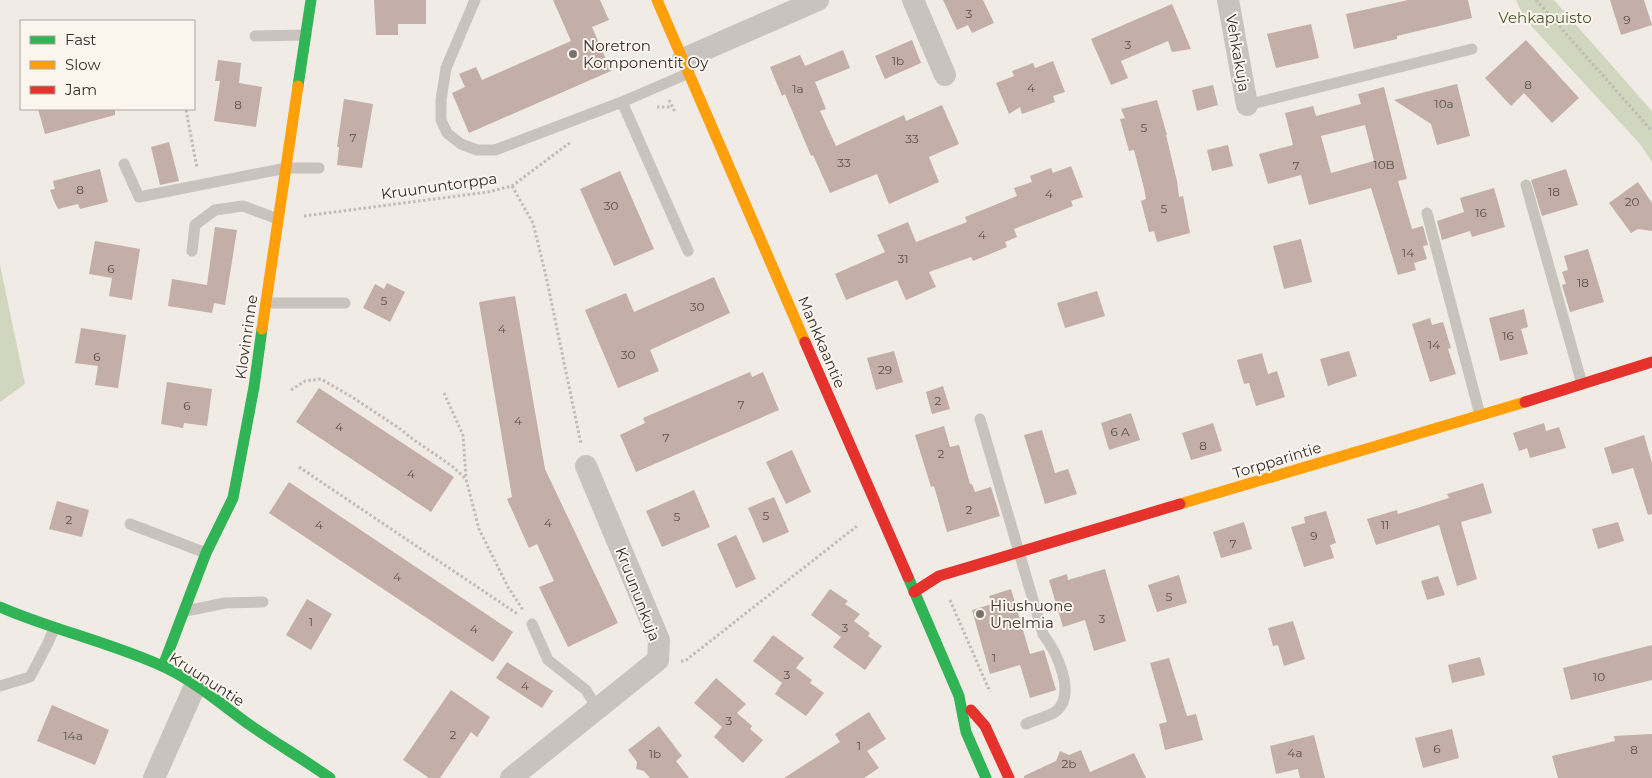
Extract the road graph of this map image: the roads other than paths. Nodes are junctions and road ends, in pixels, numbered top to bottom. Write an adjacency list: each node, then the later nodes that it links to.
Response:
1 (311, 0): 7 (street, Klovinrinne)
2 (475, 0): 12 (lane)
3 (656, 0): 10 (street, Mankkaantie)
4 (818, 0): 10 (street)
5 (913, 0): 11 (street)
6 (1228, 0): 13 (street, Vehkakuja)
7 (306, 35): 8 (lane); 15 (street, Klovinrinne)
8 (255, 36)
9 (1472, 49): 13 (lane)
10 (686, 66): 12 (lane); 32 (street, Mankkaantie)
11 (945, 75)
12 (622, 102): 21 (lane)
13 (1247, 105)
14 (124, 164): 15 (lane)
15 (286, 168): 16 (lane); 19 (street, Klovinrinne)
16 (319, 168)
17 (1526, 186): 25 (lane)
18 (1427, 213): 26 (lane)
19 (278, 219): 20 (lane); 22 (street, Klovinrinne)
20 (192, 251)
21 (688, 251)
22 (266, 303): 23 (lane); 30 (street, Klovinrinne)
23 (345, 303)
24 (1652, 362): 25 (street, Torpparintie)
25 (1582, 384): 26 (street, Torpparintie)
26 (1480, 415): 31 (street, Torpparintie)
27 (980, 419): 31 (lane)
28 (586, 466): 42 (street, Kruununkuja)
29 (130, 524): 30 (lane)
30 (206, 553): 35 (street, Klovinrinne)
31 (1018, 554): 32 (street, Torpparintie); 43 (lane)
32 (914, 592): 41 (street, Mankkaantie)
33 (262, 602): 35 (lane)
34 (0, 607): 37 (street, Kruununtie)
35 (184, 611): 38 (street, Klovinrinne)
36 (532, 624): 42 (lane)
37 (54, 629): 38 (street, Kruununtie); 39 (lane)
38 (163, 666): 40 (street, Kruununtie)
39 (0, 686)
40 (195, 686): 44 (street); 45 (street, Kruununtie)
41 (959, 696): 47 (street, Mankkaantie); 48 (street, Mankkaantie)
42 (598, 710): 46 (street, Kruununkuja)
43 (1026, 724)
44 (154, 778)
45 (330, 778)
46 (512, 778)
47 (986, 778)
48 (1009, 778)

